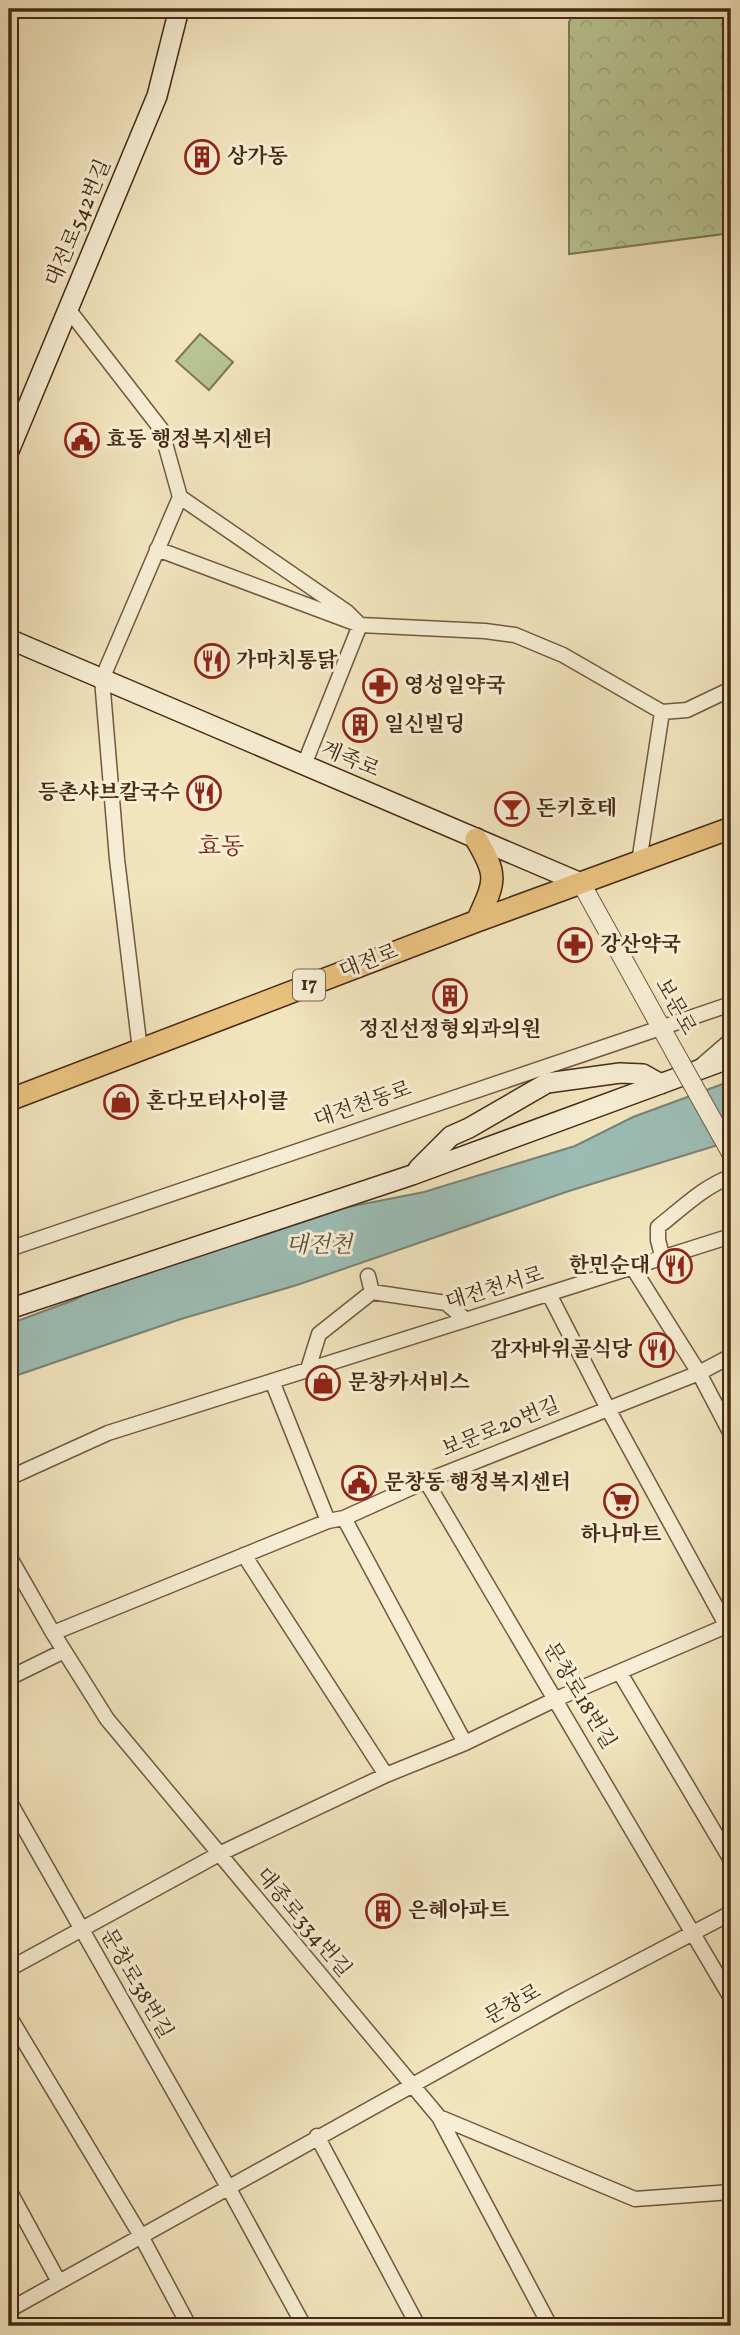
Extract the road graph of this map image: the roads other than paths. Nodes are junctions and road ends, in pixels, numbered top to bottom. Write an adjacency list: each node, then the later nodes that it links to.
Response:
1 (178, 9): 2 (main road, 대전로542번길)
2 (68, 309): 3 (main road, 대전로542번길); 4 (street)
3 (9, 451)
4 (180, 497): 5 (street); 6 (street)
5 (157, 549): 6 (street); 8 (street)
6 (360, 625): 10 (street); 11 (street)
7 (9, 639): 8 (main road, 계족로)
8 (102, 679): 11 (main road, 계족로); 20 (street)
9 (731, 689): 10 (street)
10 (663, 712): 14 (street)
11 (304, 765): 13 (main road, 계족로)
12 (731, 828): 14 (main road, 대전로 / 17)
13 (476, 839): 15 (main road, 계족로); 16 (main road)
14 (639, 862): 15 (main road, 대전로 / 17)
15 (581, 883): 16 (main road, 대전로 / 17); 18 (street, 보문로)
16 (477, 921): 20 (main road, 대전로 / 17)
17 (731, 1004): 18 (street, 대전천동로)
18 (659, 1028): 23 (street, 대전천동로); 26 (street, 보문로, bridge)
19 (731, 1040): 22 (street)
20 (140, 1050): 25 (main road, 대전로 / 17)
21 (731, 1058): 22 (main road)
22 (696, 1070): 24 (main road)
23 (544, 1076): 24 (main road); 27 (main road); 30 (street, 대전천동로)
24 (661, 1084): 27 (main road)
25 (9, 1100)
26 (731, 1153)
27 (412, 1175): 36 (main road)
28 (731, 1177): 31 (street)
29 (731, 1236): 31 (street, 대전천서로)
30 (9, 1249)
31 (663, 1259): 32 (street, 대전천서로)
32 (634, 1268): 35 (street, 대전천서로); 40 (street)
33 (368, 1276): 34 (street)
34 (372, 1292): 37 (street); 39 (street)
35 (549, 1294): 37 (street, 대전천서로); 42 (street)
36 (9, 1310)
37 (466, 1320): 39 (street, 대전천서로)
38 (731, 1356): 40 (street, 보문로20번길)
39 (308, 1369): 41 (street, 대전천서로)
40 (699, 1373): 42 (street, 보문로20번길); 43 (street)
41 (272, 1381): 44 (street, 대전천서로); 47 (street)
42 (607, 1407): 45 (street, 보문로20번길); 50 (street)
43 (731, 1434)
44 (9, 1478)
45 (426, 1481): 46 (street, 보문로20번길); 55 (street, 문창로18번길)
46 (344, 1518): 47 (street, 보문로20번길); 56 (street)
47 (328, 1521): 48 (street, 보문로20번길)
48 (243, 1555): 51 (street, 보문로20번길); 57 (street)
49 (9, 1556): 51 (street, 대종로334번길)
50 (730, 1628): 53 (street)
51 (53, 1633): 52 (street, 대종로334번길)
52 (64, 1651): 54 (street); 59 (street, 대종로334번길)
53 (620, 1673): 55 (street); 60 (street)
54 (9, 1678)
55 (556, 1699): 56 (street); 63 (street, 문창로18번길)
56 (465, 1743): 57 (street)
57 (386, 1775): 59 (street)
58 (9, 1801): 62 (street, 문창로38번길)
59 (219, 1854): 62 (street); 67 (street, 대종로334번길)
60 (731, 1860)
61 (731, 1913): 63 (street, 문창로)
62 (81, 1930): 64 (street); 70 (street, 문창로38번길)
63 (695, 1934): 65 (street, 문창로18번길); 67 (street, 문창로)
64 (9, 1969)
65 (731, 1998)
66 (9, 2016): 73 (street)
67 (412, 2085): 68 (street, 대종로334번길); 69 (street, 문창로)
68 (439, 2117): 72 (street); 79 (street, 대종로334번길)
69 (317, 2136): 70 (street, 문창로); 78 (street)
70 (228, 2187): 73 (street, 문창로); 77 (street)
71 (9, 2190): 74 (street)
72 (731, 2192)
73 (141, 2236): 74 (street, 문창로); 76 (street)
74 (59, 2282): 75 (street, 문창로)
75 (9, 2310)
76 (189, 2326)
77 (304, 2326)
78 (418, 2326)
79 (550, 2326)

